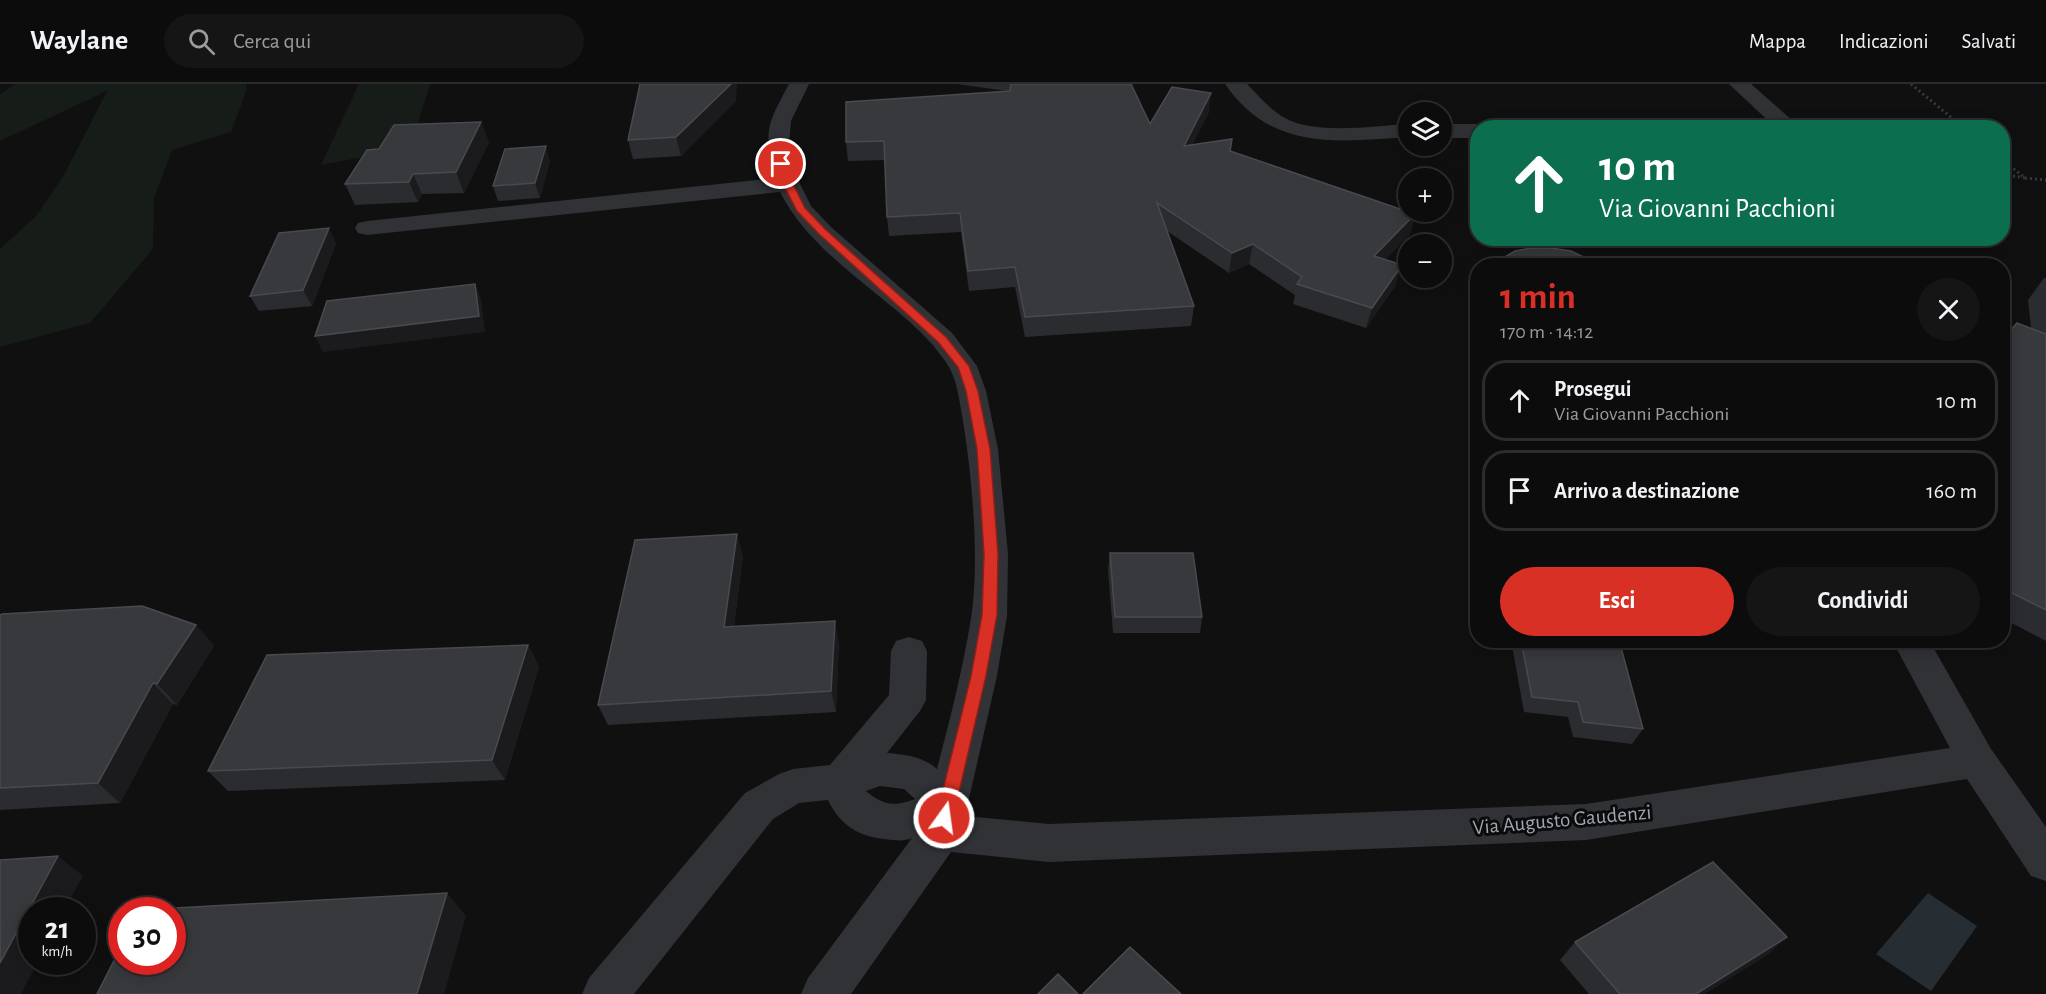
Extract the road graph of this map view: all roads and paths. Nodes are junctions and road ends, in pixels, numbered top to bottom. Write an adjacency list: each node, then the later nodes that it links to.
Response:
1 (799, 84): 14 (street)
2 (1235, 84): 7 (street)
3 (1739, 84): 5 (street)
4 (1911, 84): 6 (path)
5 (1781, 120)
6 (1954, 120)
7 (1398, 131)
8 (1452, 131): 9 (street)
9 (1470, 131)
10 (2010, 166): 12 (path)
11 (2010, 175): 12 (path)
12 (2025, 178): 13 (path)
13 (2046, 180)
14 (788, 184): 15 (street); 20 (street)
15 (367, 228)
16 (1914, 648): 18 (street)
17 (909, 651): 19 (street)
18 (1977, 761): 20 (street, Via Augusto Gaudenzi); 21 (street)
19 (840, 782): 20 (street); 22 (street)
20 (944, 818): 23 (street)
21 (2046, 861)
22 (604, 994)
23 (824, 994)

